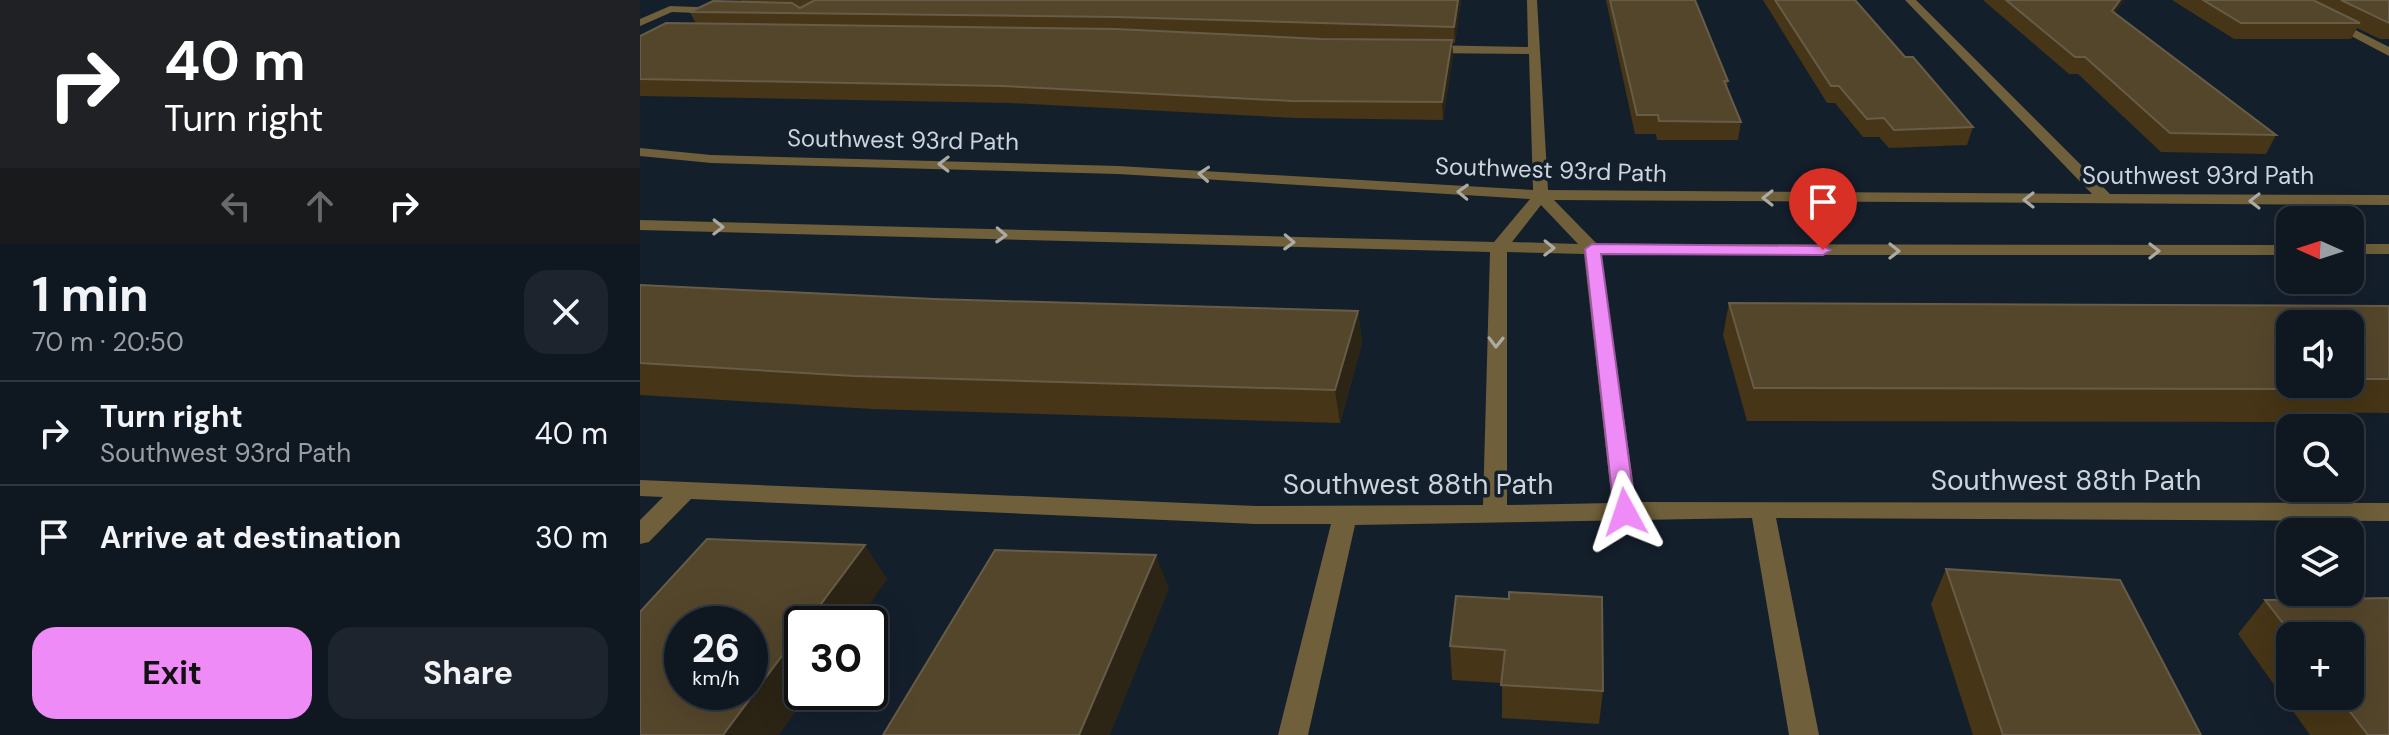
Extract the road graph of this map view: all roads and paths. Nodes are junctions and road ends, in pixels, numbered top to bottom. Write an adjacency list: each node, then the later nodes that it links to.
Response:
1 (1532, 0): 9 (street)
2 (1910, 0): 15 (street)
3 (2288, 0): 10 (street)
4 (729, 11): 5 (street)
5 (640, 23)
6 (640, 33): 7 (street)
7 (655, 34)
8 (1413, 49): 9 (street)
9 (1534, 51): 14 (street)
10 (2389, 52)
11 (640, 152): 12 (street, Southwest 93rd Path)
12 (711, 159): 13 (street, Southwest 93rd Path); 14 (street, Southwest 93rd Path, one-way to 12)
13 (640, 164)
14 (1541, 195): 15 (street, Southwest 93rd Path, one-way to 14); 18 (street); 19 (street)
15 (2107, 200): 16 (street, Southwest 93rd Path, one-way to 15)
16 (2389, 200)
17 (640, 225): 18 (street, one-way to 18)
18 (1499, 247): 19 (street, one-way to 19); 28 (street, one-way to 28)
19 (1592, 249): 22 (street, one-way to 22); 26 (street)
20 (2364, 249): 21 (street)
21 (2389, 249)
22 (2276, 250)
23 (640, 488): 24 (street, Southwest 88th Path)
24 (684, 491): 29 (street, Southwest 88th Path); 30 (street)
25 (1762, 509): 26 (street, Southwest 88th Path); 27 (street, Southwest 88th Path); 32 (street)
26 (1625, 512): 28 (street, Southwest 88th Path)
27 (2389, 512)
28 (1495, 513): 29 (street, Southwest 88th Path)
29 (1345, 516): 31 (street)
30 (640, 535)
31 (1293, 735)
32 (1804, 735)

